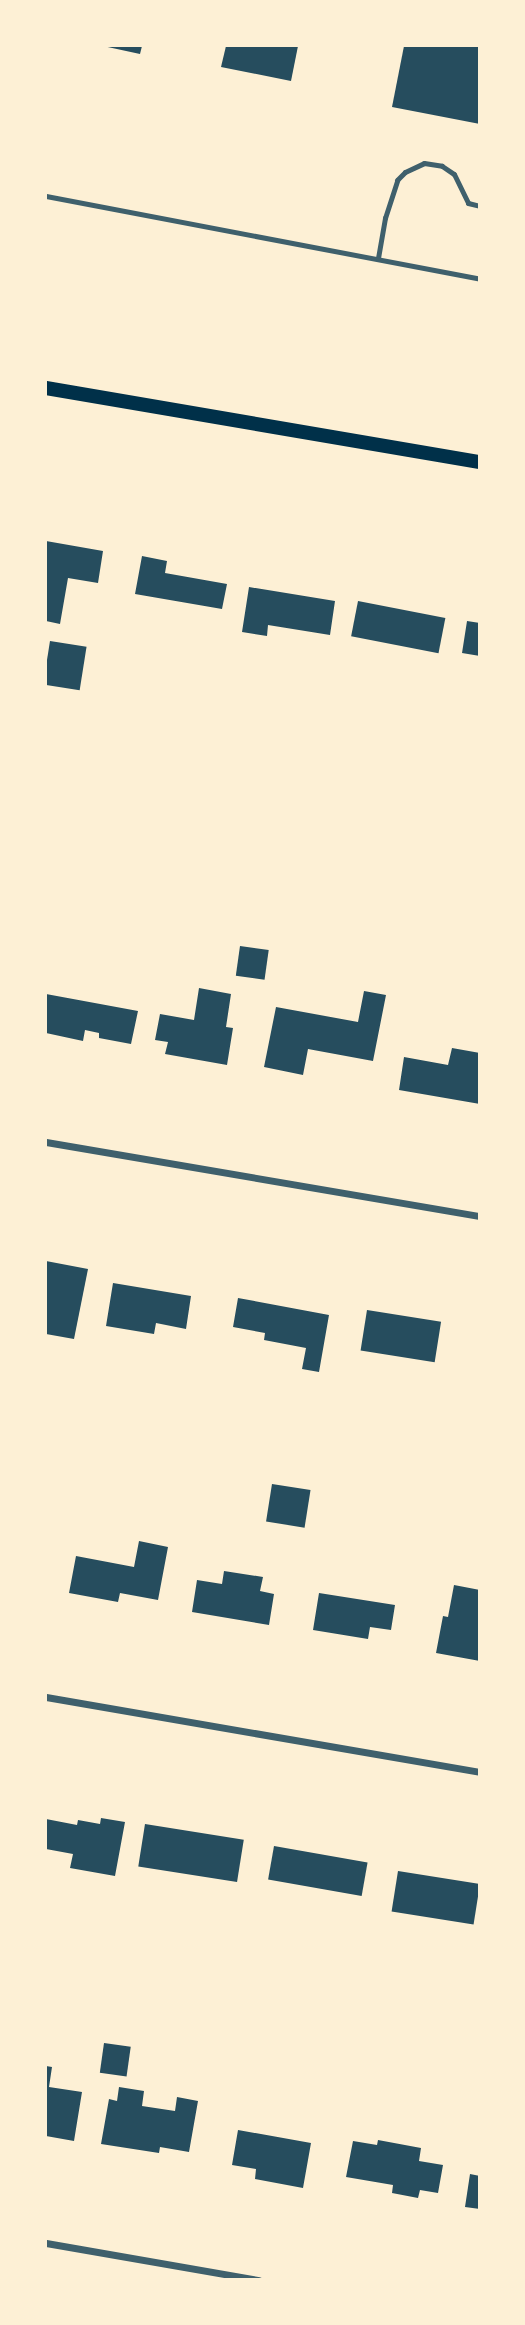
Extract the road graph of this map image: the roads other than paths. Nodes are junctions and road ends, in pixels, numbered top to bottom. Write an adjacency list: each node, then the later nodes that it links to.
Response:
1 (46, 196): 3 (lane)
2 (480, 205): 3 (lane)
3 (378, 258): 4 (lane)
4 (480, 279)
5 (46, 388): 6 (main road)
6 (480, 462)
7 (46, 1142): 8 (street)
8 (480, 1216)
9 (46, 1698): 10 (street)
10 (480, 1772)
11 (46, 2243): 12 (street)
12 (259, 2280)

